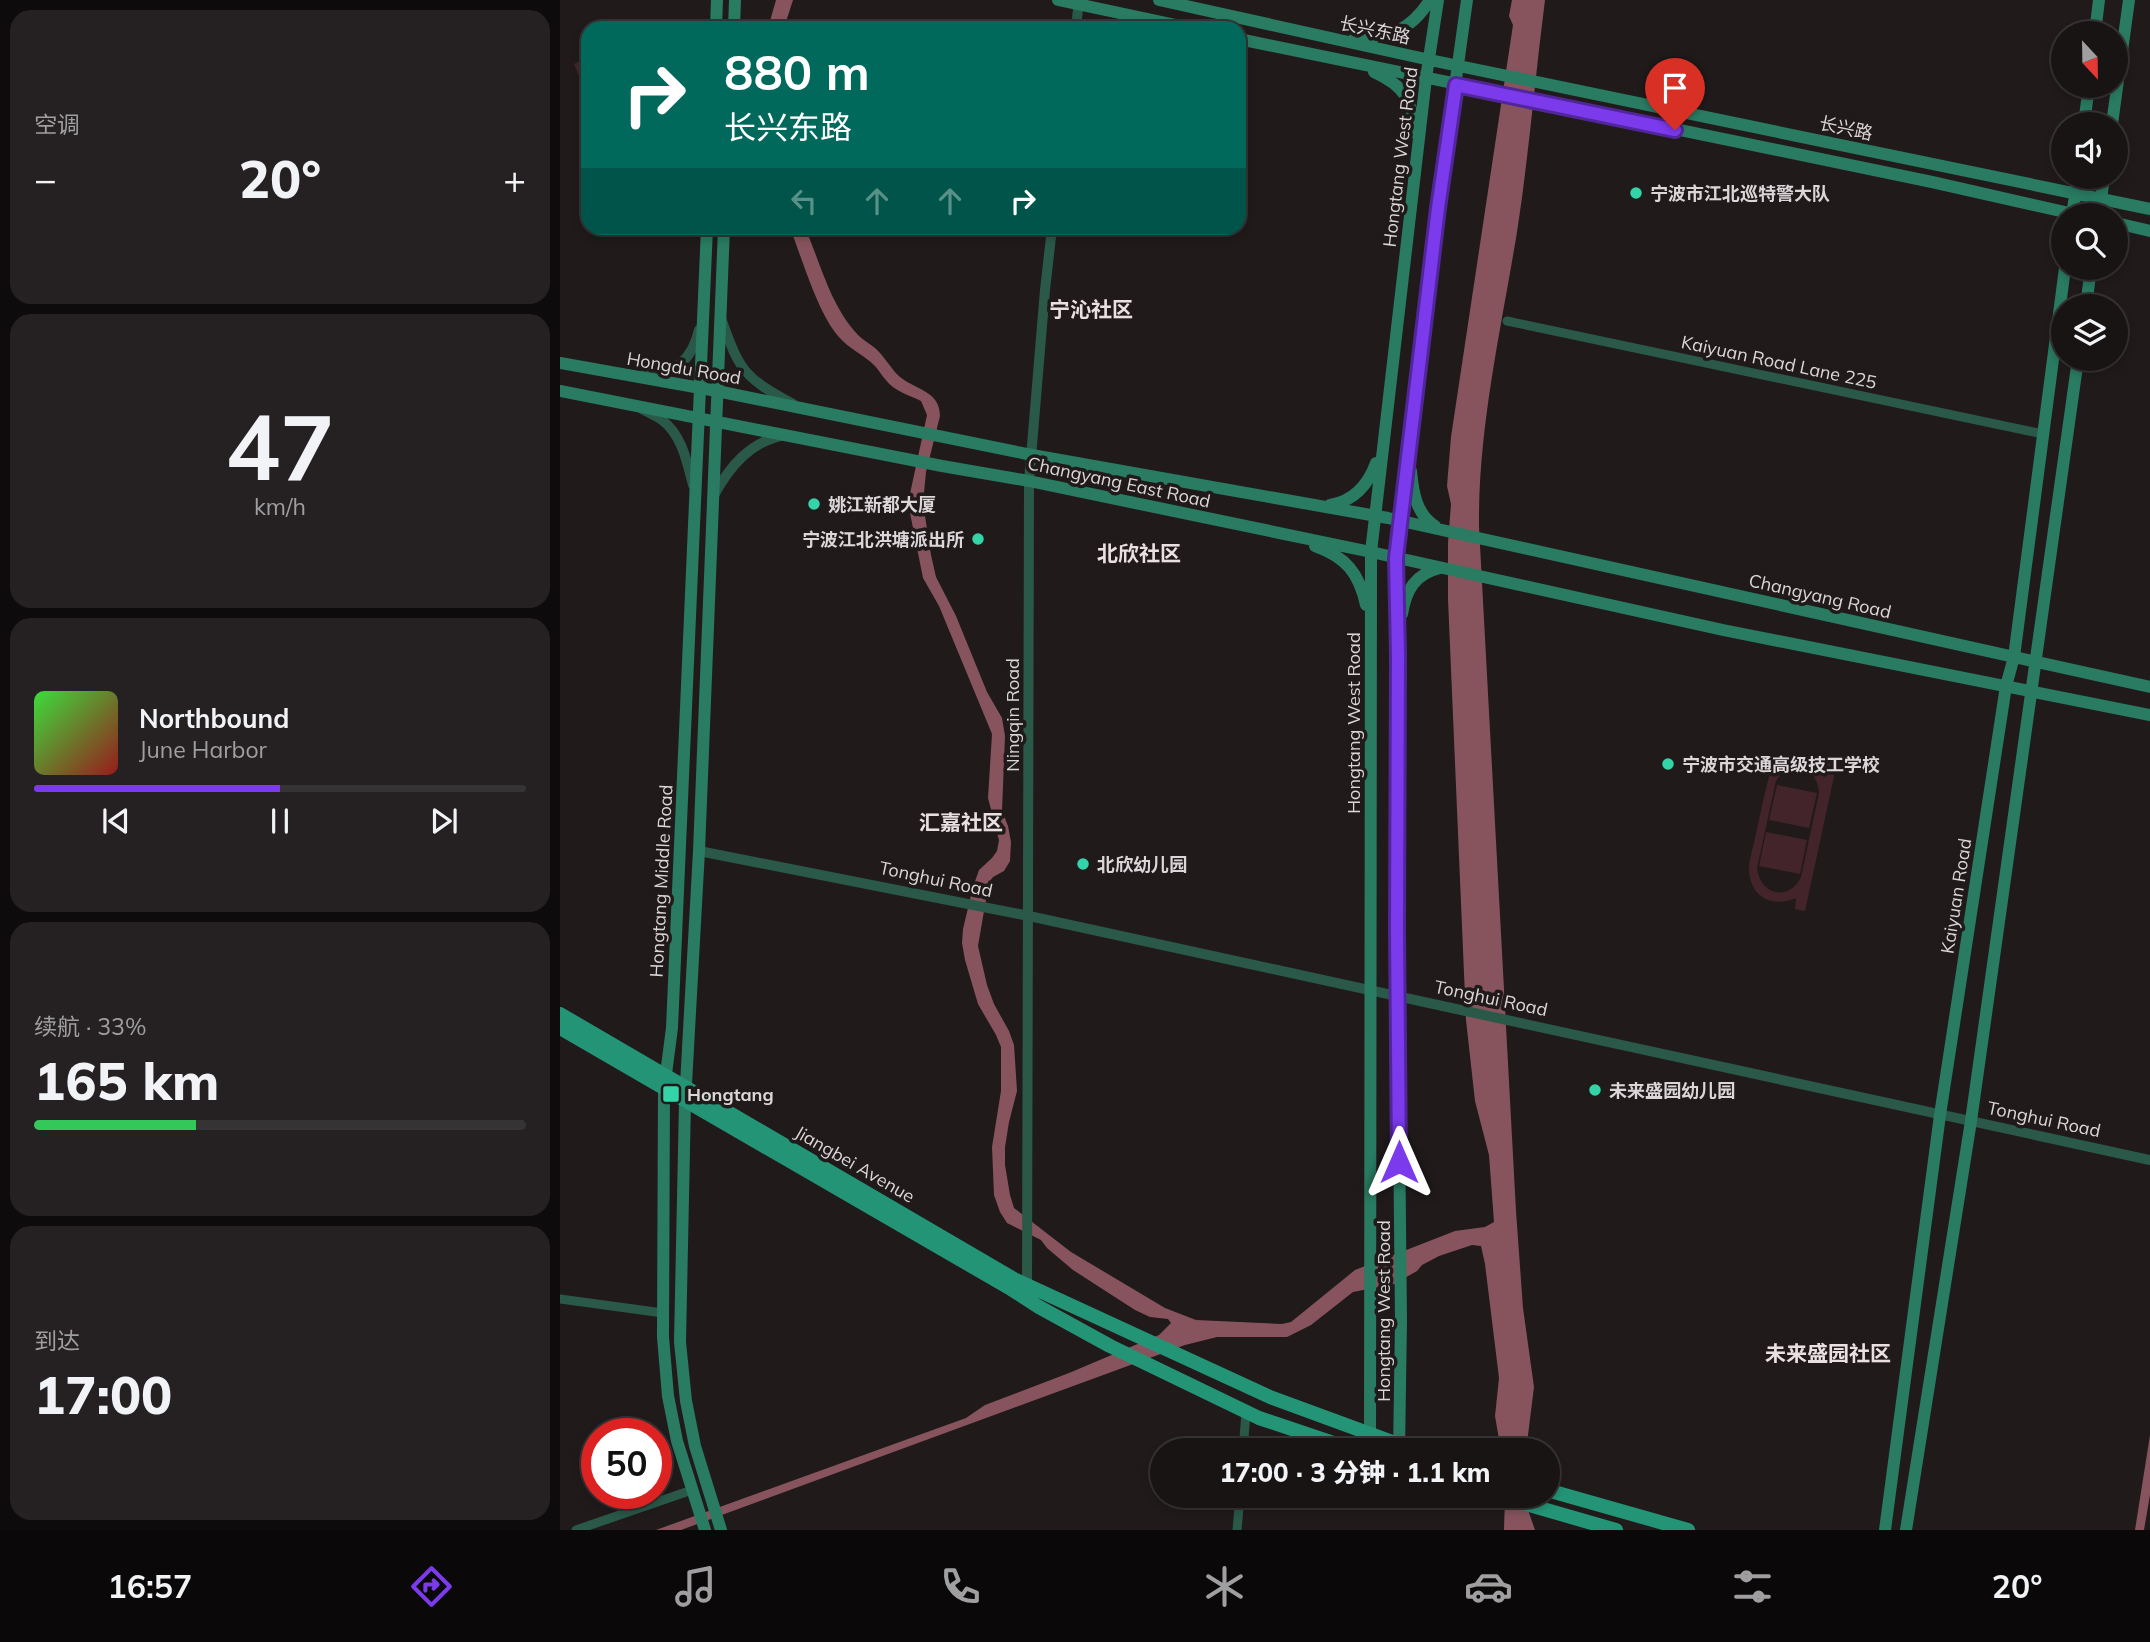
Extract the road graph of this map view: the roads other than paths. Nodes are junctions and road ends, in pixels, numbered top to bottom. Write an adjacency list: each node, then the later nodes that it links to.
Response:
1 (717, 0): 11 (main road)
2 (735, 0): 12 (main road)
3 (1058, 0): 10 (main road)
4 (1159, 0): 17 (main road, 长兴东路)
5 (1430, 0): 17 (main road)
6 (1438, 0): 18 (main road, Hongtang West Road)
7 (1467, 0): 20 (main road, Hongtang West Road)
8 (2099, 0): 15 (main road)
9 (2129, 0): 25 (main road)
10 (1079, 2): 13 (street); 14 (main road)
11 (716, 21)
12 (734, 21)
13 (1077, 21)
14 (1160, 21)
15 (2096, 21)
16 (1246, 40): 19 (main road, 长兴东路)
17 (1343, 41): 18 (main road, 长兴东路)
18 (1430, 60): 20 (main road, 长兴东路); 22 (main road, Hongtang West Road)
19 (1355, 63): 22 (main road, 长兴东路); 26 (main road)
20 (1459, 66): 21 (main road, 长兴东路); 23 (main road, Hongtang West Road)
21 (1501, 74): 29 (main road, 长兴路)
22 (1426, 78): 23 (main road, 长兴东路); 26 (main road, Hongtang West Road)
23 (1456, 85): 24 (main road, 长兴东路); 57 (main road, Hongtang West Road)
24 (1497, 93): 34 (main road, 长兴路)
25 (2114, 112)
26 (1417, 158): 56 (main road, Hongtang West Road)
27 (2076, 189): 29 (main road)
28 (2102, 189): 30 (main road)
29 (2076, 193): 30 (main road, 长兴路); 31 (main road)
30 (2101, 198): 32 (main road); 33 (main road, 长兴路)
31 (2075, 203)
32 (2100, 203)
33 (2150, 209)
34 (2051, 210)
35 (2128, 226): 36 (main road)
36 (2150, 231)
37 (707, 235): 42 (main road, Hongtang Middle Road)
38 (724, 235): 41 (main road, Hongtang Middle Road)
39 (1051, 235): 58 (street, Ningqin Road)
40 (2064, 280): 54 (main road, Kaiyuan Road)
41 (720, 316): 49 (main road, Hongtang Middle Road); 51 (street)
42 (702, 317): 46 (street); 47 (main road, Hongtang Middle Road)
43 (1507, 321): 54 (street, Kaiyuan Road Lane 225)
44 (560, 363): 46 (main road, Hongdu Road)
45 (2076, 371): 73 (main road)
46 (633, 376): 47 (main road, Hongdu Road)
47 (699, 388): 49 (main road, Hongdu Road); 52 (main road, Hongtang Middle Road)
48 (560, 391): 50 (main road)
49 (717, 391): 51 (main road, Hongdu Road); 53 (main road, Hongtang Middle Road)
50 (637, 406): 52 (main road); 60 (street)
51 (801, 408): 58 (main road, Changyang East Road)
52 (698, 418): 53 (main road); 60 (main road, Hongtang Middle Road)
53 (715, 421): 55 (main road); 61 (main road, Hongtang Middle Road)
54 (2043, 434): 72 (main road, Kaiyuan Road)
55 (785, 435): 59 (main road, Changyang East Road); 61 (street)
56 (1383, 447): 62 (main road); 63 (main road, Hongtang West Road)
57 (1409, 449): 64 (main road, Hongtang West Road); 65 (main road)
58 (1032, 454): 59 (street, Ningqin Road); 62 (main road, Changyang East Road)
59 (1029, 481): 66 (main road, Changyang East Road); 79 (street, Ningqin Road)
60 (695, 495): 84 (main road, Hongtang Middle Road)
61 (713, 498): 78 (main road, Hongtang Middle Road)
62 (1324, 506): 63 (main road, Changyang East Road)
63 (1374, 515): 64 (main road, Changyang East Road); 67 (main road, Hongtang West Road)
64 (1400, 520): 65 (main road, Changyang East Road); 68 (main road, Hongtang West Road)
65 (1444, 530): 72 (main road, Changyang Road)
66 (1275, 532): 67 (main road, Changyang East Road); 70 (main road)
67 (1371, 552): 68 (main road, Changyang East Road); 70 (main road, Hongtang West Road)
68 (1396, 558): 69 (main road, Changyang East Road); 71 (main road, Hongtang West Road)
69 (1443, 568): 71 (main road); 74 (main road, Changyang East Road)
70 (1371, 637): 80 (main road, Hongtang West Road)
71 (1398, 639): 81 (main road, Hongtang West Road)
72 (2014, 657): 73 (main road, Changyang Road); 74 (main road, Kaiyuan Road)
73 (2034, 662): 75 (main road, Changyang Road); 76 (main road)
74 (2006, 686): 76 (main road); 86 (main road, Kaiyuan Road)
75 (2150, 687)
76 (2030, 690): 77 (main road); 87 (main road)
77 (2150, 715)
78 (699, 851): 79 (street, Tonghui Road); 85 (main road, Hongtang Middle Road)
79 (1029, 916): 80 (street, Tonghui Road); 89 (street, Ningqin Road)
80 (1371, 990): 81 (street, Tonghui Road); 94 (main road, Hongtang West Road)
81 (1398, 995): 86 (street, Tonghui Road); 99 (main road, Hongtang West Road)
82 (560, 1014): 84 (main road, Jiangbei Avenue)
83 (560, 1028): 84 (main road, Jiangbei Avenue)
84 (665, 1082): 85 (main road, Jiangbei Avenue); 92 (main road, Hongtang Middle Road)
85 (686, 1094): 89 (main road, Jiangbei Avenue); 91 (main road, Jiangbei Avenue); 106 (main road, Hongtang Middle Road)
86 (1940, 1115): 87 (street, Tonghui Road); 110 (main road, Kaiyuan Road)
87 (1971, 1121): 88 (street, Tonghui Road); 111 (main road)
88 (2150, 1160)
89 (1027, 1284): 91 (street, Ningqin Road); 94 (main road, Jiangbei Avenue)
90 (560, 1299): 92 (street)
91 (1028, 1301): 93 (main road, Jiangbei Avenue)
92 (663, 1313): 100 (main road, Hongtang Middle Road)
93 (1246, 1412): 95 (street); 96 (main road)
94 (1371, 1434): 97 (main road, Hongtang West Road); 98 (main road)
95 (1244, 1438)
96 (1318, 1438)
97 (1371, 1438)
98 (1379, 1438)
99 (1399, 1438)
100 (692, 1490): 104 (street); 105 (main road, Hongtang Middle Road)
101 (1560, 1494): 109 (main road)
102 (1239, 1508): 107 (street)
103 (1536, 1508): 108 (main road)
104 (576, 1530)
105 (705, 1530)
106 (721, 1530)
107 (1237, 1530)
108 (1616, 1530)
109 (1688, 1530)
110 (1885, 1530)
111 (1906, 1530)

